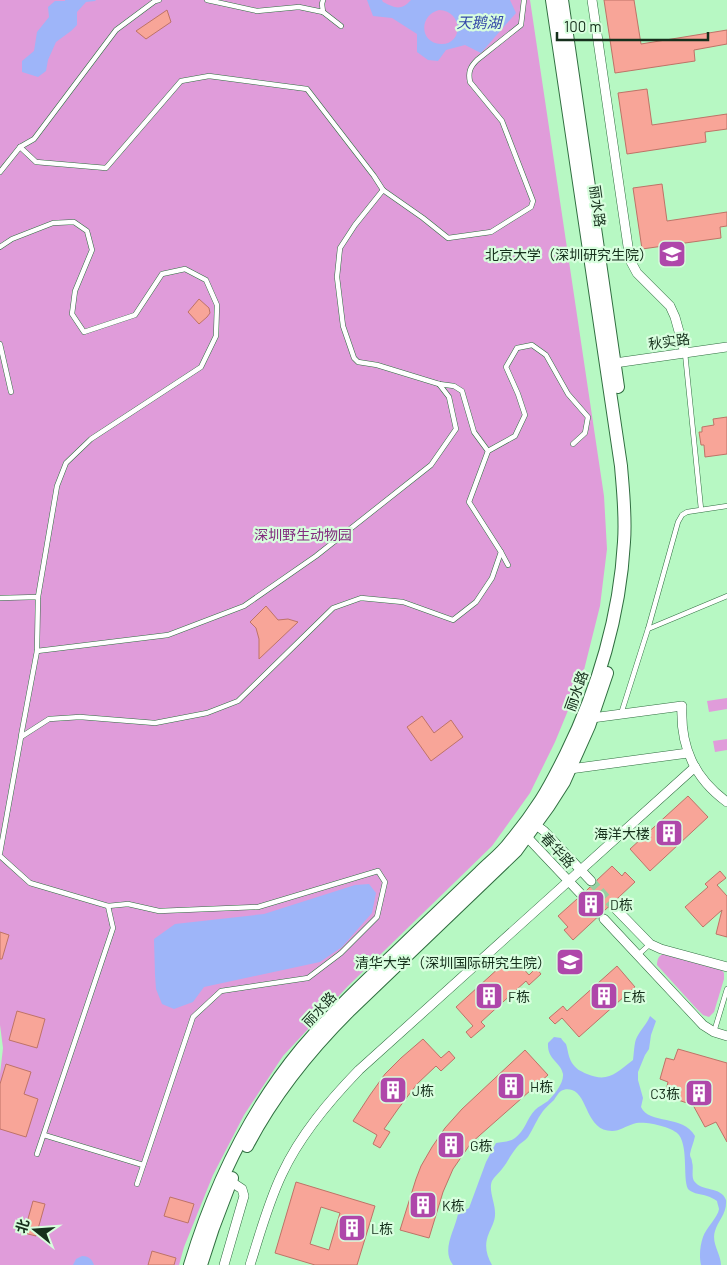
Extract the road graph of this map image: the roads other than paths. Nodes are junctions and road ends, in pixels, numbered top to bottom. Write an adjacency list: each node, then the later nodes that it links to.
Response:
1 (159, 0): 10 (lane)
2 (207, 0): 8 (lane)
3 (323, 0): 8 (lane)
4 (524, 0): 12 (lane)
5 (552, 0): 38 (main road, 丽水路)
6 (562, 0): 17 (main road, 丽水路)
7 (592, 0): 16 (street)
8 (322, 12): 9 (lane)
9 (341, 26)
10 (20, 147): 11 (lane); 12 (lane)
11 (0, 172)
12 (383, 190): 18 (lane)
13 (0, 247): 27 (lane)
14 (0, 344): 19 (lane)
15 (727, 347): 16 (street, 秋实路)
16 (685, 353): 17 (street, 秋实路); 23 (lane)
17 (615, 363): 32 (main road, 丽水路)
18 (439, 384): 21 (lane); 30 (lane)
19 (11, 392)
20 (573, 444): 21 (lane)
21 (488, 451): 24 (lane)
22 (727, 506): 23 (lane)
23 (702, 510): 29 (lane)
24 (501, 552): 25 (lane); 33 (lane)
25 (508, 565)
26 (727, 596): 29 (lane)
27 (38, 597): 28 (lane); 30 (lane)
28 (0, 598)
29 (648, 628): 31 (lane)
30 (37, 651): 33 (lane)
31 (621, 714): 32 (street); 34 (street)
32 (592, 718): 36 (main road, 丽水路)
33 (21, 736): 40 (lane)
34 (688, 753): 35 (street); 36 (street)
35 (695, 767): 37 (street); 41 (street)
36 (570, 769): 38 (main road, 丽水路)
37 (727, 802)
38 (530, 824): 39 (main road, 丽水路); 41 (street, 春华路); 59 (main road, 丽水路)
39 (527, 837): 42 (street, 春华路); 57 (main road, 丽水路)
40 (0, 854): 45 (lane)
41 (580, 870): 42 (street); 43 (street, 春华路)
42 (569, 881): 44 (street, 春华路); 62 (street)
43 (591, 881)
44 (580, 893)
45 (108, 906): 54 (lane); 56 (lane)
46 (615, 908): 48 (street)
47 (604, 919): 49 (street)
48 (650, 944): 49 (lane); 50 (street)
49 (638, 955): 52 (street)
50 (727, 967)
51 (727, 989): 52 (lane)
52 (714, 1032): 53 (street)
53 (727, 1036)
54 (44, 1135): 55 (lane); 56 (lane)
55 (38, 1154)
56 (143, 1166): 58 (lane)
57 (230, 1181): 60 (main road, 丽水路); 61 (street)
58 (136, 1184)
59 (190, 1265)
60 (201, 1265)
61 (224, 1265)
62 (250, 1265)

